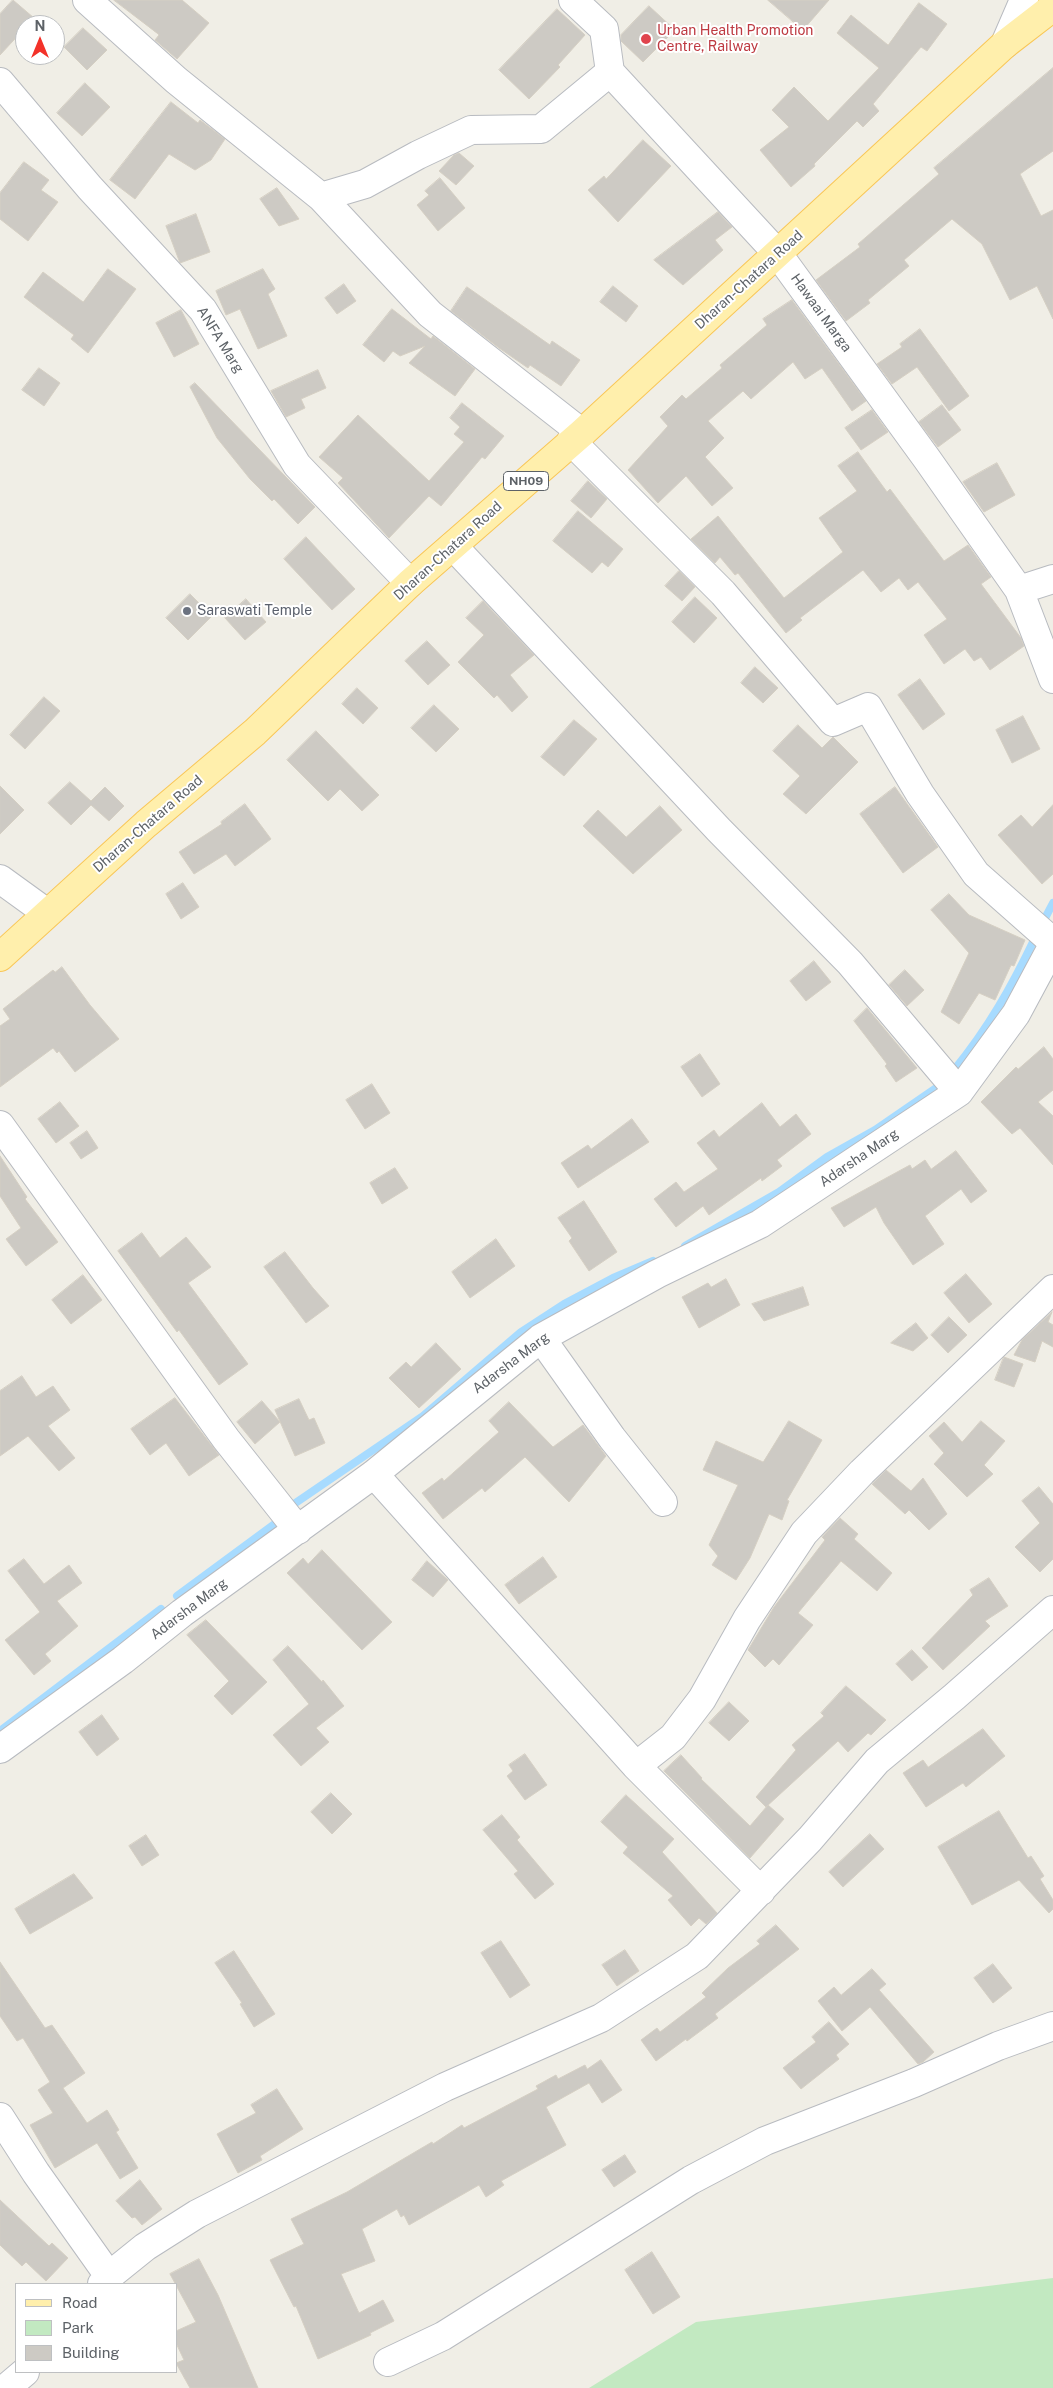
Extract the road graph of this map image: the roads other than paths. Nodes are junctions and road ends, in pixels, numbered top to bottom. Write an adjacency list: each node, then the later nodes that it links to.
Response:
1 (88, 0): 8 (street)
2 (573, 0): 6 (street)
3 (1024, 0): 5 (street)
4 (1053, 7): 5 (main road, Dharan-Chatara Road / NH09)
5 (1006, 44): 9 (main road, Dharan-Chatara Road / NH09)
6 (610, 72): 8 (street); 9 (street, Hawaai Marga)
7 (0, 82): 13 (street, ANFA Marg)
8 (321, 197): 10 (street)
9 (778, 254): 10 (main road, Dharan-Chatara Road / NH09); 14 (street, Hawaai Marga)
10 (576, 437): 11 (main road, Dharan-Chatara Road / NH09); 18 (street)
11 (453, 546): 13 (main road, Dharan-Chatara Road / NH09); 20 (street)
12 (1053, 579): 14 (street)
13 (410, 583): 17 (main road, Dharan-Chatara Road / NH09)
14 (1019, 590): 15 (street, Hawaai Marga)
15 (1053, 679)
16 (0, 880): 17 (street)
17 (47, 914): 19 (main road, Dharan-Chatara Road / NH09)
18 (1053, 943): 20 (street, Adarsha Marg)
19 (0, 957)
20 (959, 1092): 23 (street, Adarsha Marg)
21 (0, 1125): 26 (street)
22 (1053, 1289): 29 (street)
23 (541, 1338): 24 (street, Adarsha Marg); 25 (street)
24 (374, 1474): 26 (street, Adarsha Marg); 29 (street)
25 (663, 1502)
26 (298, 1530): 28 (street, Adarsha Marg)
27 (1053, 1610): 30 (street)
28 (0, 1749)
29 (636, 1766): 30 (street)
30 (761, 1891): 33 (street)
31 (1053, 2026): 34 (street)
32 (0, 2117): 33 (street)
33 (105, 2280)
34 (388, 2362)
35 (24, 2373): 36 (street)
36 (6, 2388)

